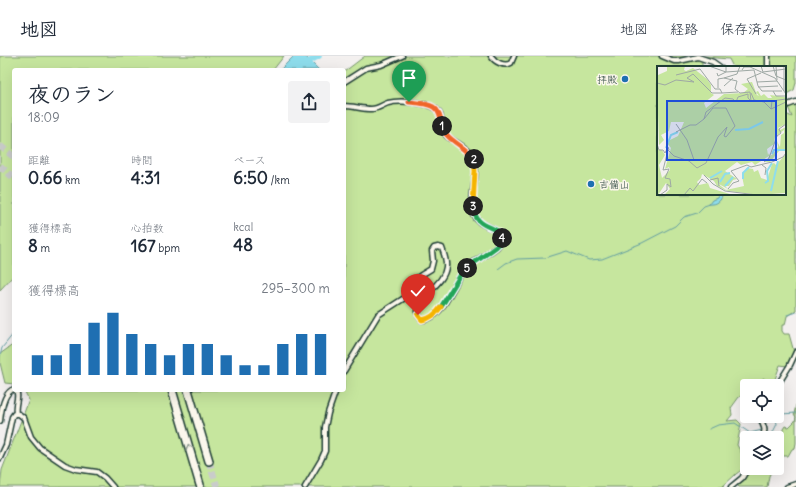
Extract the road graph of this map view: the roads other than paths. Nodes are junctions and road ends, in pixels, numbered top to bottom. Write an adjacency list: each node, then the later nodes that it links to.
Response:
1 (402, 56): 8 (street)
2 (491, 56): 3 (street)
3 (514, 56)
4 (662, 56): 6 (street)
5 (768, 56): 7 (street)
6 (719, 66)
7 (768, 66)
8 (346, 81)
9 (796, 102): 11 (street)
10 (346, 106): 13 (street)
11 (786, 106)
12 (796, 352): 14 (street)
13 (346, 368)
14 (782, 379)
15 (12, 391): 21 (street)
16 (16, 392): 20 (street)
17 (173, 392): 26 (highway, one-way to 17)
18 (189, 392): 23 (highway)
19 (335, 392): 28 (street)
20 (16, 414): 22 (street); 27 (street)
21 (0, 421)
22 (0, 458)
23 (209, 461)
24 (744, 475): 29 (street)
25 (796, 484): 30 (street)
26 (200, 485)
27 (113, 487)
28 (305, 487)
29 (731, 487)
30 (787, 487)

